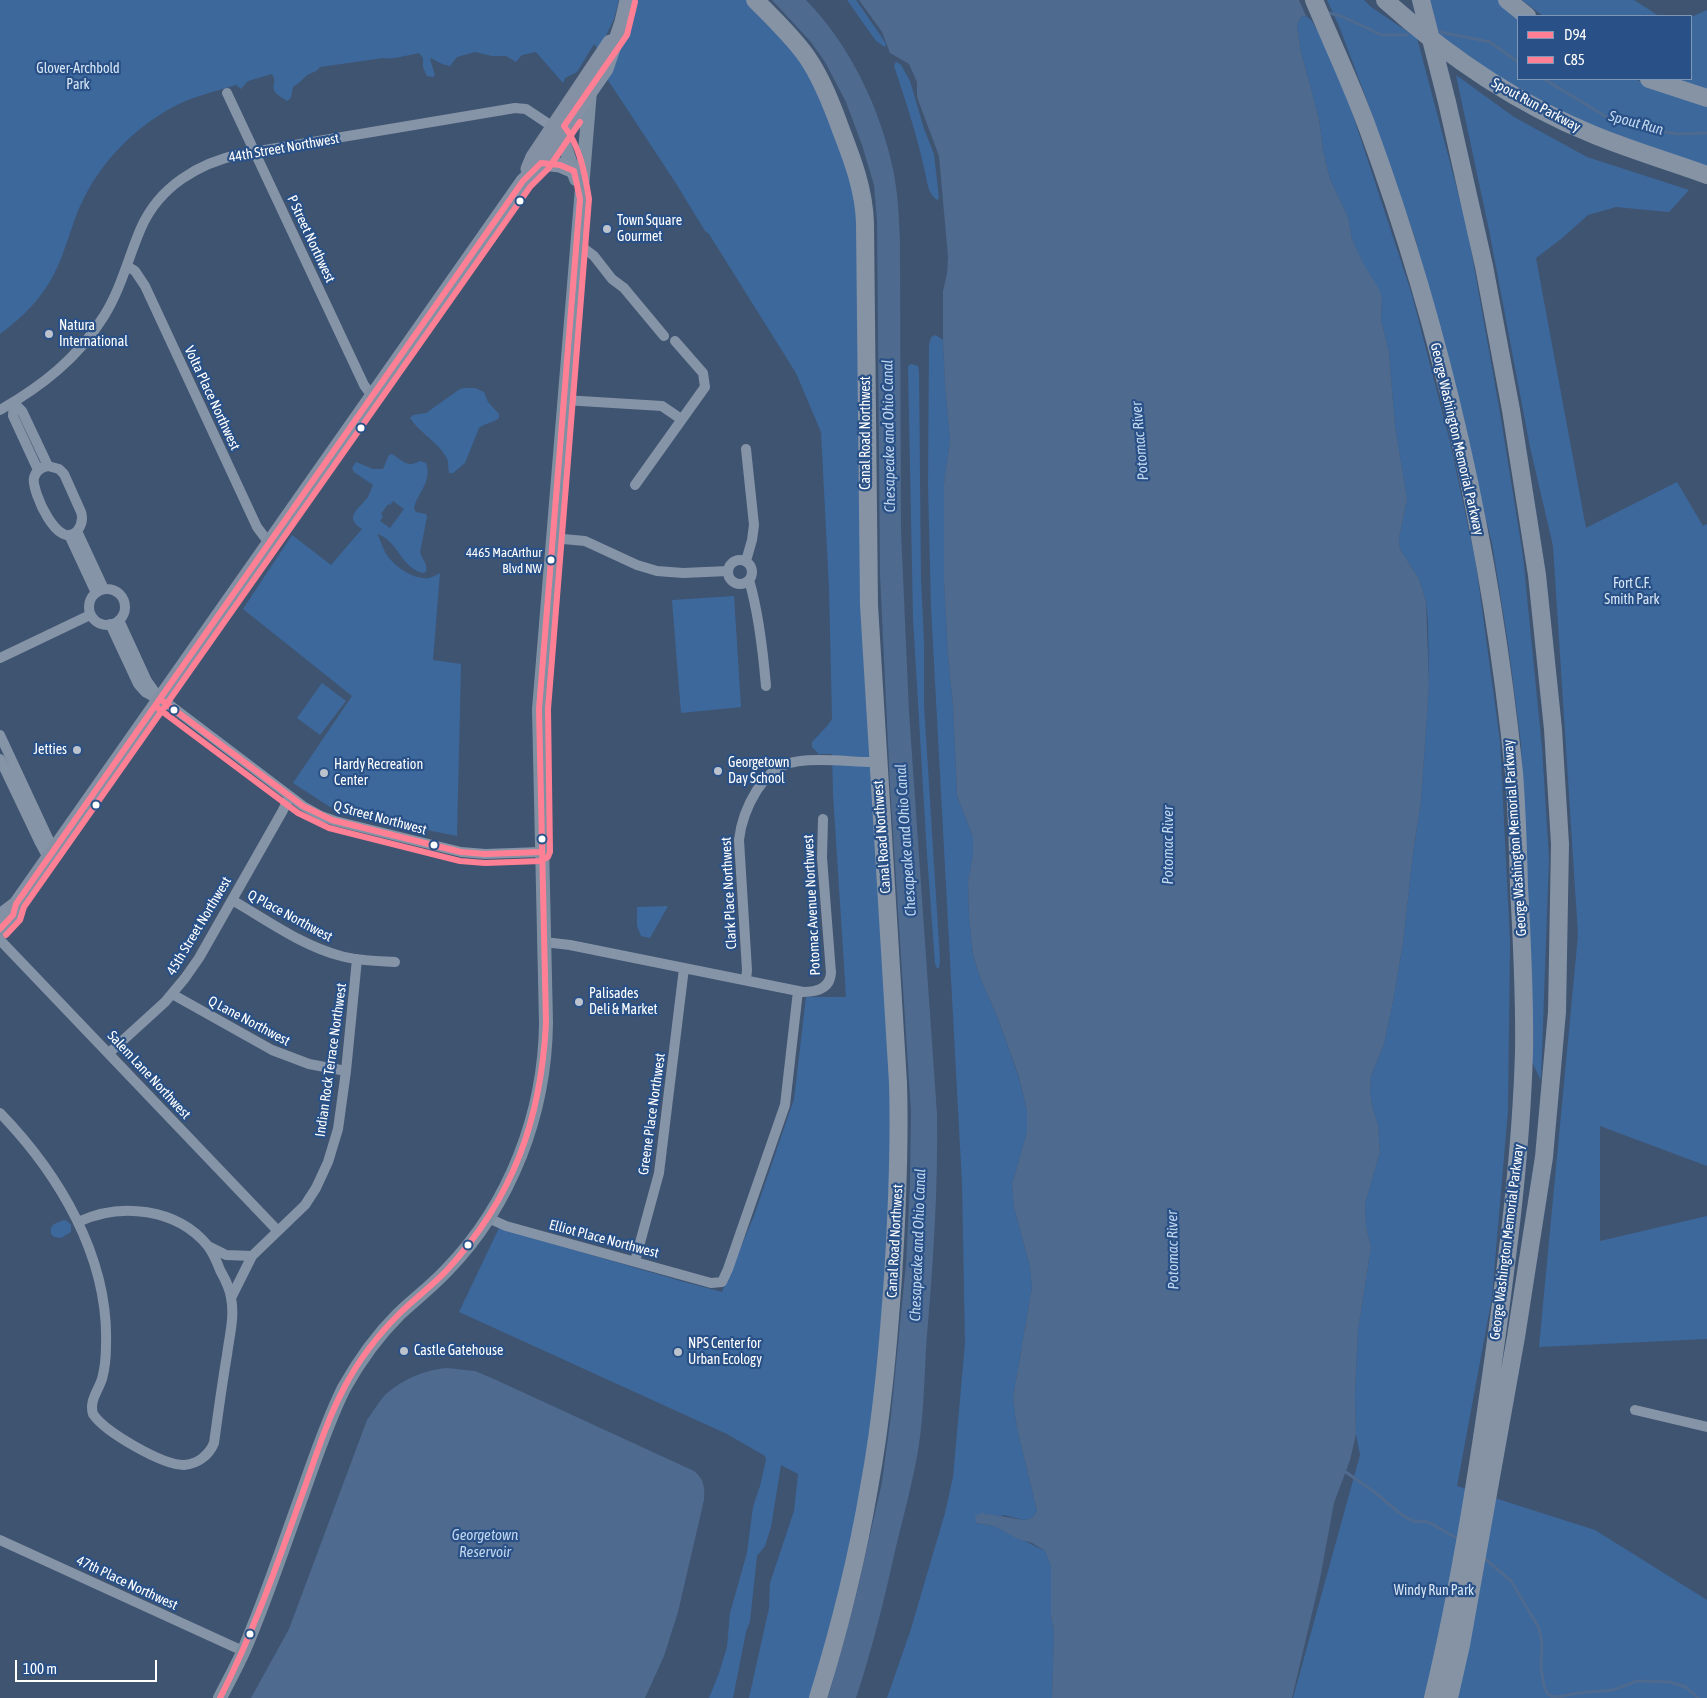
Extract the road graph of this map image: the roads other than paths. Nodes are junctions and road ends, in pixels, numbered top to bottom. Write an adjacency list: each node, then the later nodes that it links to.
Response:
1 (627, 0): 8 (main road)
2 (755, 0): 46 (highway, Canal Road Northwest)
3 (1314, 0): 76 (highway, George Washington Memorial Parkway)
4 (1385, 0): 17 (highway, Spout Run Parkway)
5 (1421, 0): 76 (highway, George Washington Memorial Parkway)
6 (1507, 0): 7 (highway)
7 (1526, 15)
8 (619, 31): 10 (main road); 13 (main road)
9 (1652, 80): 12 (highway)
10 (590, 91): 13 (main road); 19 (main road)
11 (227, 93): 14 (street, P Street Northwest)
12 (1707, 98)
13 (557, 131): 14 (street, 44th Street Northwest); 15 (main road); 16 (main road); 18 (main road)
14 (255, 152): 21 (street, 44th Street Northwest); 24 (street, P Street Northwest)
15 (541, 163): 16 (main road); 18 (main road)
16 (574, 171): 19 (main road)
17 (1707, 175)
18 (522, 181): 24 (main road)
19 (580, 199): 20 (main road)
20 (576, 247): 22 (street); 25 (main road)
21 (127, 266): 26 (street, 44th Street Northwest); 34 (street, Volta Place Northwest)
22 (664, 336)
23 (675, 341): 28 (street)
24 (372, 396): 34 (main road)
25 (564, 400): 28 (street); 33 (main road)
26 (14, 403): 27 (street, 44th Street Northwest); 30 (street)
27 (0, 410)
28 (681, 419): 31 (street)
29 (746, 449): 35 (street)
30 (43, 468): 32 (street); 32 (street)
31 (635, 485)
32 (73, 533): 38 (street)
33 (552, 538): 36 (street); 49 (main road)
34 (269, 543): 43 (main road)
35 (746, 561): 36 (street); 37 (street)
36 (728, 571): 37 (street)
37 (749, 580): 42 (street)
38 (100, 591): 39 (street); 40 (street)
39 (90, 616): 40 (street); 41 (street)
40 (114, 622): 43 (street, Q Street Northwest)
41 (0, 658)
42 (766, 686)
43 (160, 699): 47 (street, Q Street Northwest); 50 (main road)
44 (0, 735): 50 (street)
45 (0, 759): 50 (street)
46 (877, 762): 61 (street, Clark Place Northwest); 81 (highway, Canal Road Northwest)
47 (290, 796): 49 (street, Q Street Northwest); 51 (street, 45th Street Northwest)
48 (823, 819): 62 (street, Potomac Avenue Northwest)
49 (541, 852): 57 (main road)
50 (51, 854): 52 (main road)
51 (232, 900): 58 (street, Q Place Northwest); 63 (street, 45th Street Northwest)
52 (16, 904): 53 (main road); 54 (main road); 55 (main road)
53 (0, 910)
54 (0, 916)
55 (0, 929)
56 (0, 940): 64 (street, Salem Lane Northwest)
57 (544, 942): 60 (street); 67 (main road)
58 (358, 959): 59 (street, Q Place Northwest); 65 (street, Indian Rock Terrace Northwest)
59 (395, 962)
60 (684, 968): 61 (street); 72 (street, Greene Place Northwest)
61 (746, 980): 62 (street)
62 (798, 991): 72 (street, Elliot Place Northwest)
63 (172, 994): 64 (street, 45th Street Northwest); 65 (street, Q Lane Northwest)
64 (109, 1053): 69 (street, Salem Lane Northwest)
65 (346, 1071): 69 (street, Indian Rock Terrace Northwest)
66 (0, 1113): 68 (street)
67 (488, 1218): 72 (street, Elliot Place Northwest); 79 (main road)
68 (78, 1222): 70 (street); 73 (street)
69 (277, 1230): 71 (street, Indian Rock Terrace Northwest)
70 (208, 1246): 71 (street); 73 (street)
71 (252, 1256): 73 (street, Indian Rock Terrace Northwest)
72 (635, 1261)
73 (232, 1298)
74 (1635, 1410): 75 (street)
75 (1707, 1428)
76 (1483, 1480): 78 (highway, George Washington Memorial Parkway)
77 (0, 1540): 79 (street, 47th Place Northwest)
78 (1453, 1644): 82 (highway, George Washington Memorial Parkway); 83 (highway, George Washington Memorial Parkway)
79 (244, 1651): 80 (main road)
80 (220, 1698)
81 (818, 1698)
82 (1433, 1698)
83 (1449, 1698)

